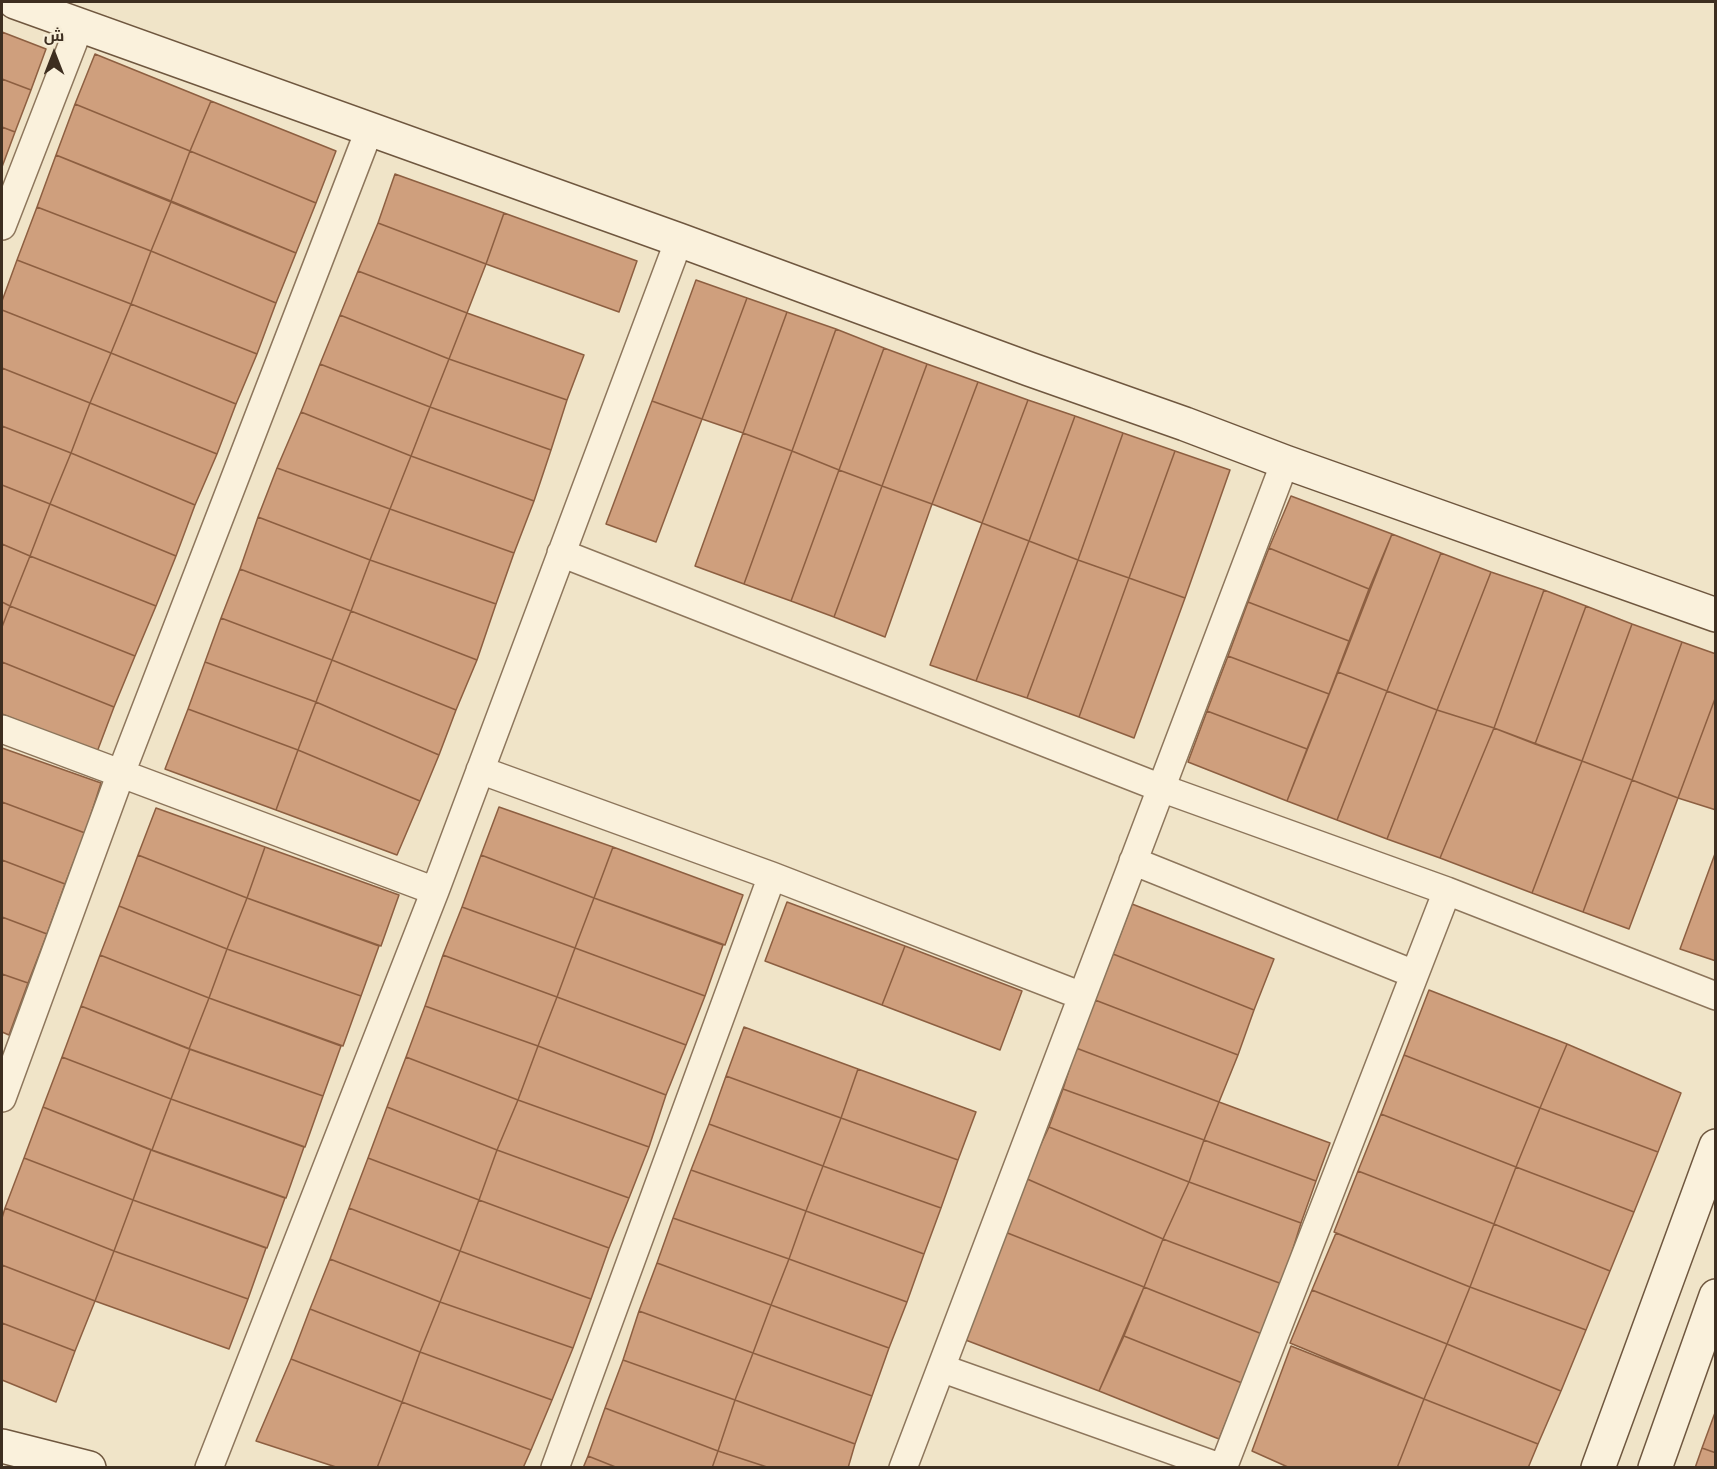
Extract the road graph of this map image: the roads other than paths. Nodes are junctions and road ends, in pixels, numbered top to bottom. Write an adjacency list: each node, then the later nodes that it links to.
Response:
1 (15, 2): 2 (street)
2 (80, 26): 3 (street); 4 (street)
3 (370, 128): 5 (street); 11 (street)
4 (2, 226)
5 (679, 240): 6 (street); 7 (street)
6 (1285, 462): 8 (street); 12 (street)
7 (561, 553): 10 (street); 12 (street)
8 (1716, 615)
9 (2, 729): 11 (street)
10 (480, 770): 14 (street); 15 (street)
11 (121, 773): 15 (street); 20 (street)
12 (1161, 788): 13 (street); 16 (street)
13 (1133, 861): 17 (street); 18 (street)
14 (772, 876): 18 (street); 27 (street)
15 (435, 891): 26 (street)
16 (1447, 891): 17 (street); 19 (street)
17 (1414, 974): 29 (street)
18 (1082, 996): 23 (street)
19 (1716, 996)
20 (2, 1098)
21 (1716, 1146): 30 (street)
22 (1716, 1296): 31 (street)
23 (941, 1368): 28 (street); 29 (street)
24 (2, 1446): 25 (street)
25 (89, 1467)
26 (209, 1467)
27 (555, 1467)
28 (903, 1467)
29 (1223, 1467)
30 (1598, 1467)
31 (1655, 1467)

